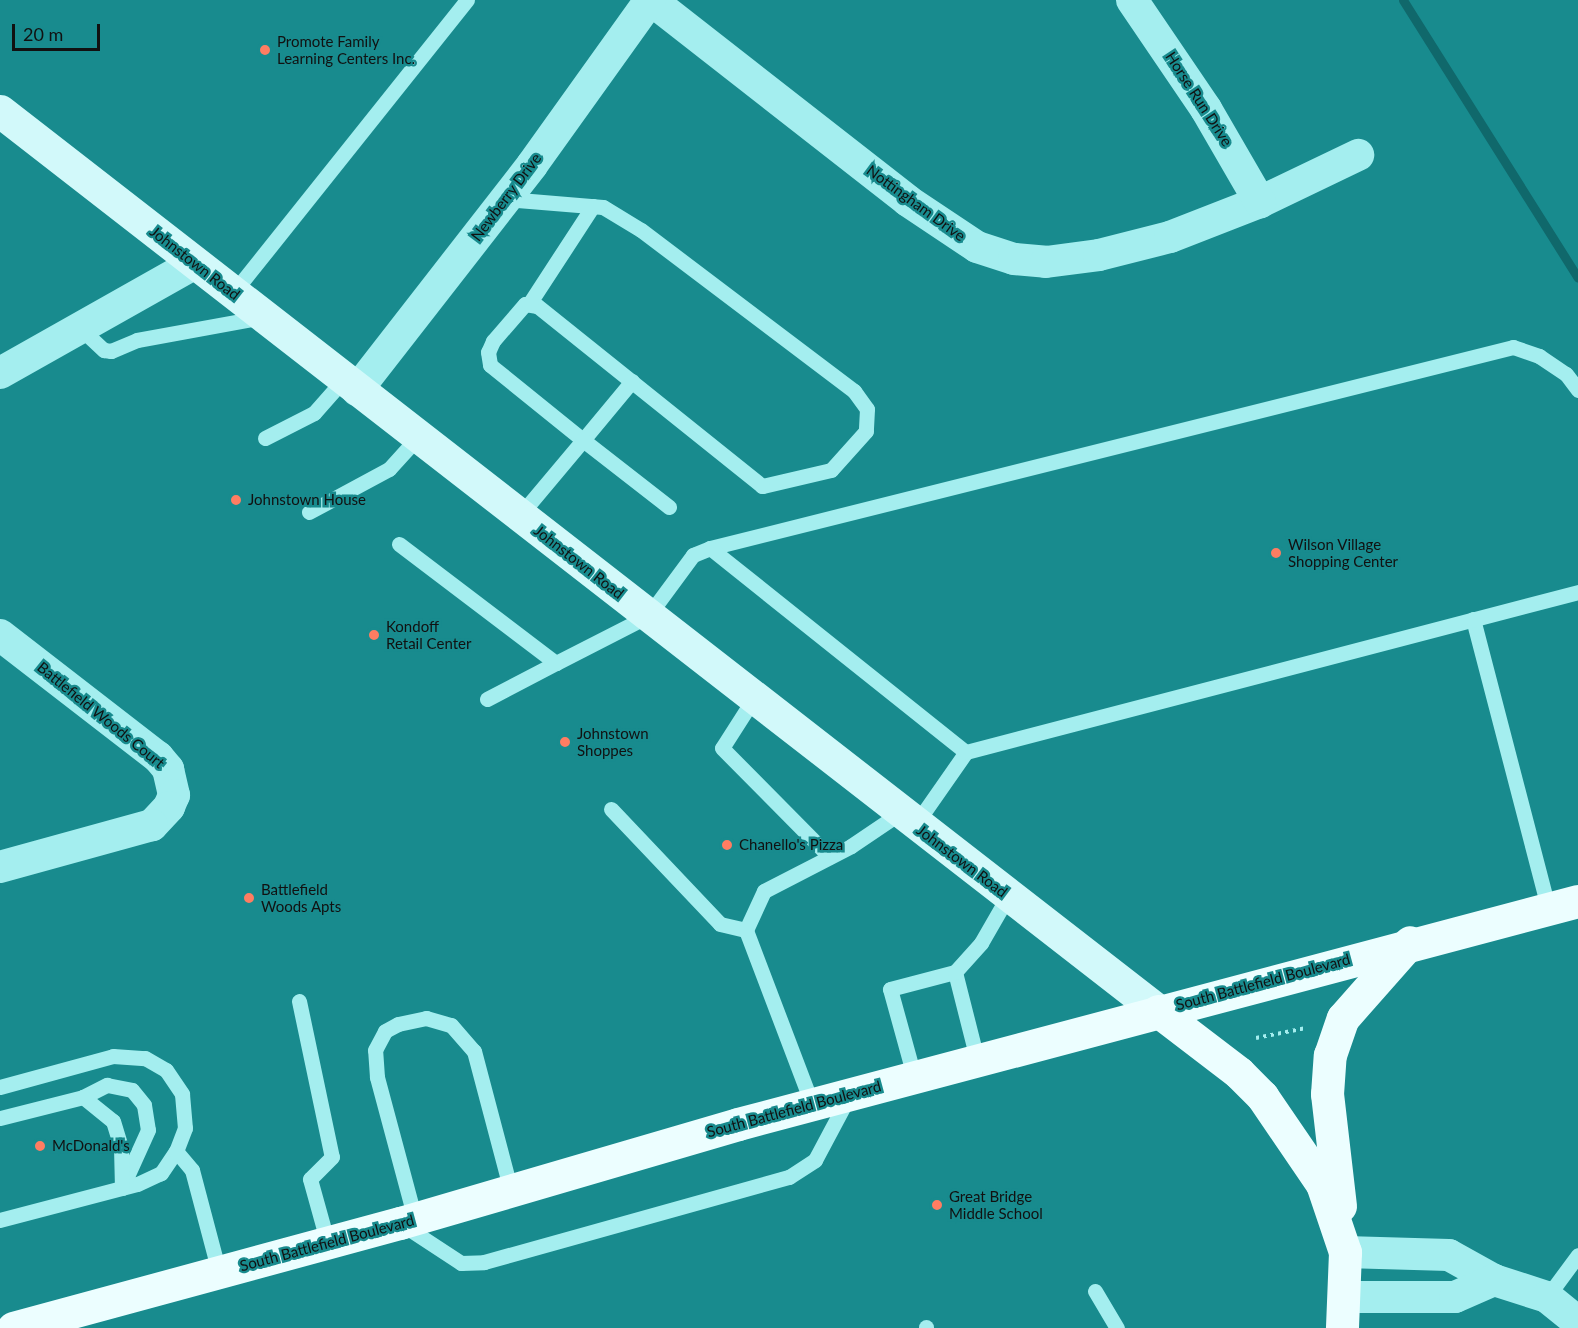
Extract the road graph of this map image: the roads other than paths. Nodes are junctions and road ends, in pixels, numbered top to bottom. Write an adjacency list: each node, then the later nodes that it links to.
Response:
1 (466, 0): 10 (lane)
2 (650, 0): 6 (street, Newberry Drive); 7 (street, Nottingham Drive)
3 (1132, 0): 7 (street, Horse Run Drive)
4 (0, 111): 9 (main road, Johnstown Road)
5 (1358, 155): 7 (street, Nottingham Drive)
6 (506, 199): 8 (lane); 16 (street, Newberry Drive)
7 (1260, 202)
8 (593, 206): 11 (lane); 15 (lane)
9 (195, 263): 10 (main road, Johnstown Road); 13 (street)
10 (233, 293): 12 (main road, Johnstown Road)
11 (529, 304): 15 (lane); 20 (lane)
12 (264, 316): 13 (lane); 16 (main road, Johnstown Road)
13 (79, 327): 14 (street)
14 (0, 373)
15 (632, 381): 20 (lane)
16 (350, 385): 18 (main road, Johnstown Road); 19 (lane)
17 (1578, 390): 25 (lane)
18 (418, 436): 22 (lane); 23 (main road, Johnstown Road)
19 (265, 438)
20 (584, 440): 21 (lane); 23 (lane)
21 (669, 507)
22 (309, 512)
23 (520, 515): 27 (main road, Johnstown Road)
24 (399, 543): 30 (lane)
25 (710, 548): 27 (lane); 33 (lane)
26 (1578, 592): 28 (lane)
27 (648, 616): 30 (lane); 32 (main road, Johnstown Road)
28 (1473, 619): 33 (lane); 39 (lane)
29 (0, 635): 37 (street, Battlefield Woods Court)
30 (556, 663): 31 (lane)
31 (487, 699)
32 (754, 699): 35 (main road, Johnstown Road); 36 (lane)
33 (966, 752): 35 (lane)
34 (611, 809): 40 (lane)
35 (908, 819): 36 (lane); 38 (main road, Johnstown Road)
36 (830, 857): 40 (lane)
37 (0, 867)
38 (1008, 896): 42 (lane); 44 (main road, Johnstown Road)
39 (1563, 904): 41 (main road, South Battlefield Boulevard)
40 (746, 930): 50 (lane)
41 (1410, 942): 44 (main road, South Battlefield Boulevard); 58 (main road)
42 (955, 972): 45 (lane); 46 (lane)
43 (299, 1001): 57 (lane)
44 (1158, 1011): 45 (main road, South Battlefield Boulevard); 58 (main road)
45 (977, 1059): 46 (main road, South Battlefield Boulevard)
46 (914, 1076): 48 (main road, South Battlefield Boulevard)
47 (0, 1087): 52 (lane)
48 (849, 1094): 50 (main road, South Battlefield Boulevard); 56 (lane)
49 (83, 1097): 51 (lane); 53 (lane); 53 (lane)
50 (812, 1104): 54 (main road, South Battlefield Boulevard)
51 (0, 1118)
52 (176, 1151): 53 (lane); 60 (lane)
53 (122, 1188): 55 (lane)
54 (511, 1191): 56 (main road, South Battlefield Boulevard); 56 (lane)
55 (0, 1220)
56 (408, 1221): 57 (main road, South Battlefield Boulevard)
57 (328, 1244): 60 (main road, South Battlefield Boulevard)
58 (1345, 1246): 61 (street); 64 (main road)
59 (1578, 1255): 63 (lane)
60 (219, 1272): 66 (main road, South Battlefield Boulevard)
61 (1494, 1281): 63 (street); 64 (street)
62 (1095, 1291): 67 (lane)
63 (1547, 1297): 65 (street)
64 (1344, 1312)
65 (1578, 1322)
66 (13, 1328)
67 (1117, 1328)

